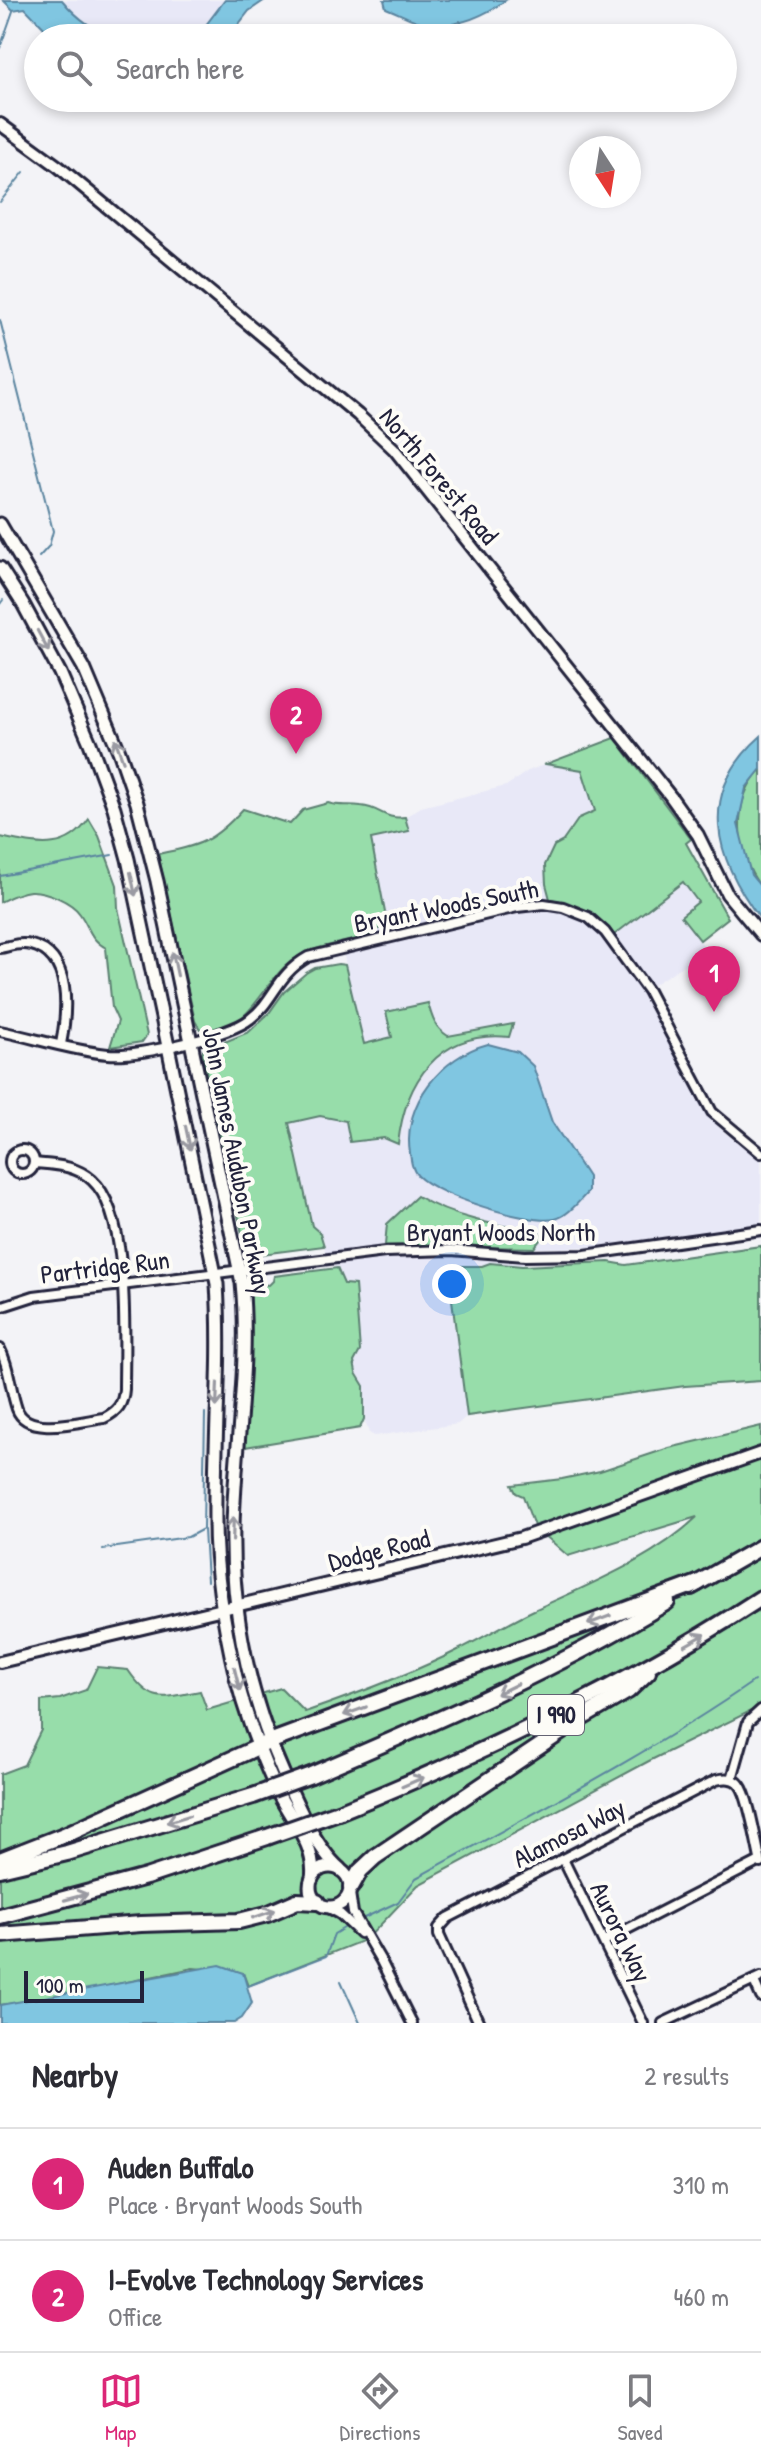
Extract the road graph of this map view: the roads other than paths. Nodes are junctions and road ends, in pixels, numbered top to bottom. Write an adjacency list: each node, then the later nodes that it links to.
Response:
1 (0, 124): 6 (street, North Forest Road)
2 (0, 524): 4 (main road, John James Audubon Parkway, one-way to 2)
3 (0, 568): 5 (main road, John James Audubon Parkway, one-way to 5)
4 (137, 803): 5 (main road); 9 (main road, John James Audubon Parkway, one-way to 4)
5 (114, 808): 11 (main road, John James Audubon Parkway, one-way to 11)
6 (761, 935)
7 (0, 948): 10 (street)
8 (0, 1031): 10 (street)
9 (191, 1040): 11 (street, Bryant Woods South); 12 (street, Bryant Woods South); 15 (main road, John James Audubon Parkway)
10 (61, 1044): 11 (street)
11 (168, 1045): 16 (main road, John James Audubon Parkway, one-way to 16)
12 (761, 1153)
13 (34, 1163): 17 (street)
14 (761, 1230): 15 (street, Bryant Woods North)
15 (240, 1270): 16 (street, Bryant Woods North); 24 (main road, John James Audubon Parkway, one-way to 15)
16 (216, 1273): 17 (street, Partridge Run); 25 (main road, John James Audubon Parkway, one-way to 25)
17 (125, 1285): 18 (street, Partridge Run); 19 (street)
18 (0, 1307)
19 (0, 1349)
20 (761, 1453): 24 (street, Dodge Road)
21 (761, 1547): 22 (highway, I 990)
22 (698, 1583): 29 (highway, one-way to 29); 34 (highway, I 990, one-way to 34, bridge)
23 (761, 1598): 26 (highway, I 990, one-way to 23)
24 (236, 1607): 25 (street, Dodge Road); 29 (main road, John James Audubon Parkway)
25 (222, 1610): 27 (street, Dodge Road); 29 (main road, John James Audubon Parkway, one-way to 29)
26 (666, 1656): 37 (highway); 39 (highway, I 990, one-way to 26, bridge)
27 (0, 1662)
28 (761, 1710): 30 (street)
29 (264, 1745): 32 (highway); 35 (main road, John James Audubon Parkway); 36 (main road, John James Audubon Parkway)
30 (732, 1779): 31 (street, Alamosa Way); 33 (street)
31 (563, 1859): 42 (street, Aurora Way); 46 (street, Alamosa Way)
32 (0, 1860)
33 (761, 1862): 42 (street)
34 (0, 1869)
35 (340, 1869): 36 (main road); 37 (main road)
36 (312, 1879): 38 (main road)
37 (350, 1890): 38 (main road); 41 (street)
38 (322, 1905): 40 (highway, one-way to 38); 41 (street)
39 (0, 1916)
40 (0, 1935)
41 (367, 1939): 45 (street)
42 (604, 1941): 49 (street, Aurora Way)
43 (757, 1979): 44 (street); 50 (street)
44 (761, 1997)
45 (408, 2011): 47 (street); 48 (street)
46 (476, 2022)
47 (412, 2023)
48 (419, 2023)
49 (643, 2023)
50 (663, 2023)

